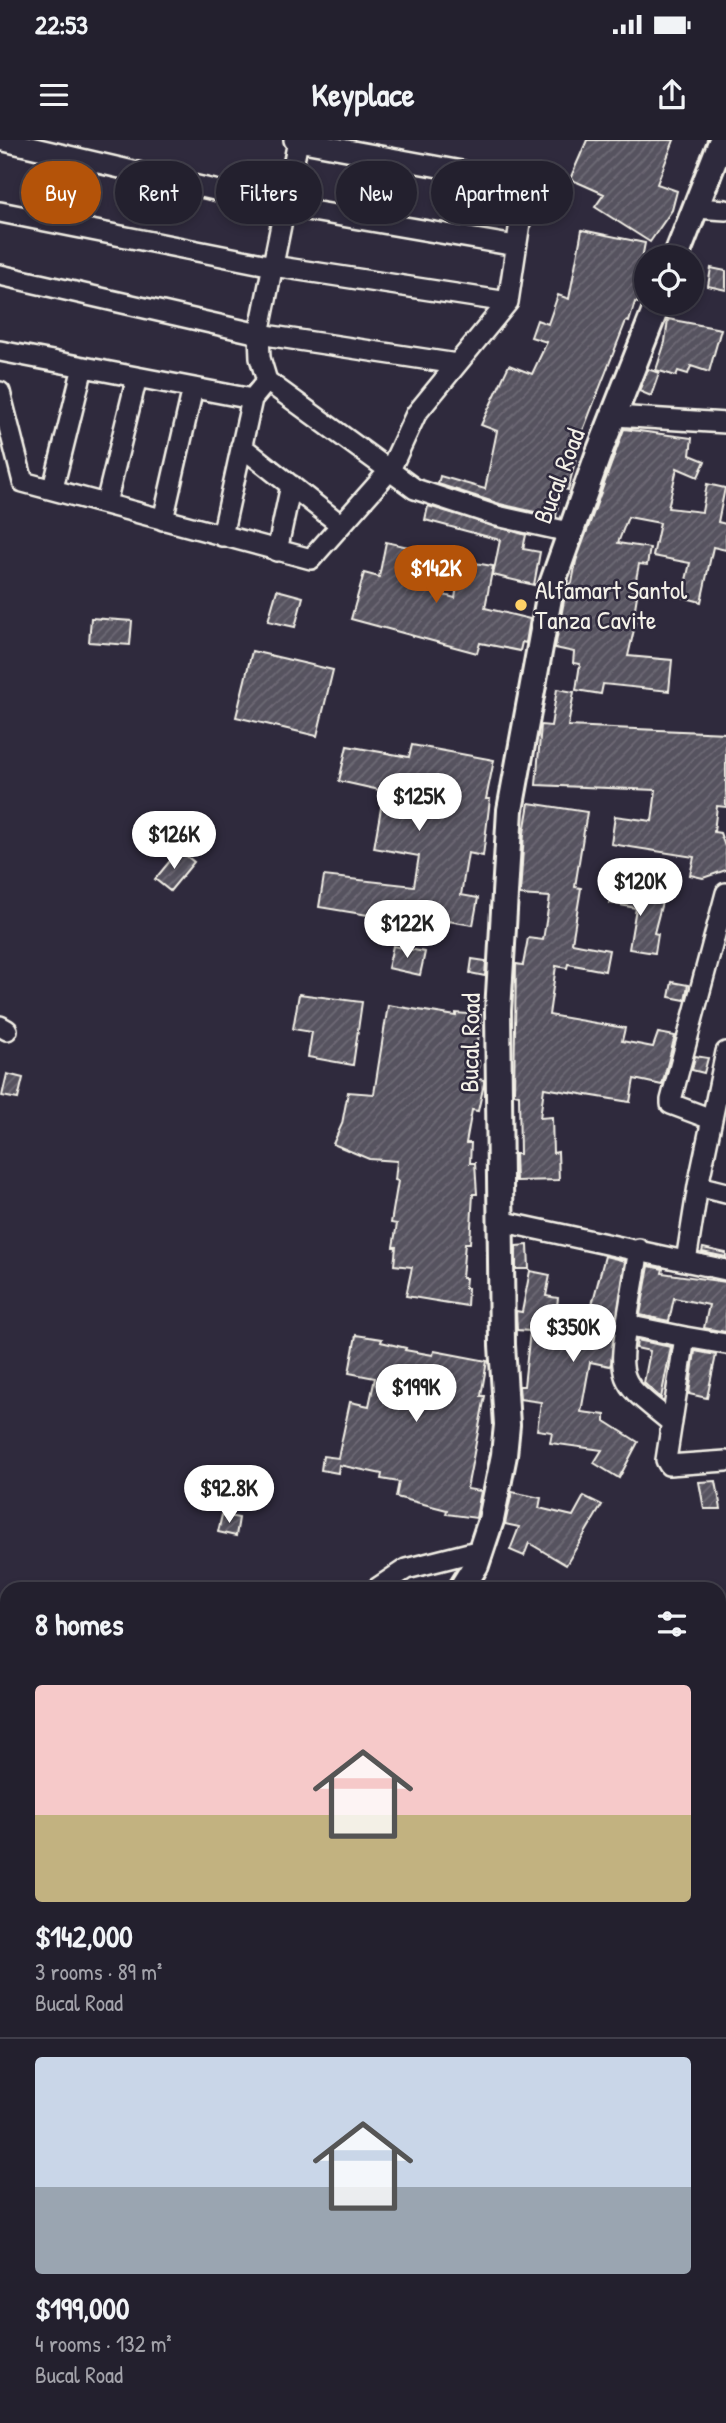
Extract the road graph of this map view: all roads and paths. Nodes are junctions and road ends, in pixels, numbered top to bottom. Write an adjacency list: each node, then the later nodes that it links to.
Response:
1 (0, 140): 5 (street)
2 (296, 140): 4 (street); 12 (street)
3 (722, 140): 6 (street)
4 (292, 161)
5 (216, 190)
6 (695, 208): 7 (street); 11 (street)
7 (726, 211)
8 (0, 212): 13 (street)
9 (322, 213): 12 (street)
10 (280, 224): 13 (street)
11 (681, 245)
12 (516, 246): 15 (street)
13 (272, 266): 15 (street); 17 (street)
14 (0, 275): 17 (street)
15 (508, 302): 19 (street)
16 (653, 315): 26 (street, Bucal Road)
17 (259, 334): 19 (street); 22 (street)
18 (0, 351): 20 (street)
19 (457, 364): 29 (street)
20 (83, 367): 21 (street); 31 (street)
21 (137, 377): 23 (street); 32 (street)
22 (267, 381): 25 (street); 29 (street)
23 (193, 388): 25 (street); 33 (street)
24 (0, 392): 31 (street)
25 (251, 399): 28 (street)
26 (615, 416): 27 (street); 35 (street, Bucal Road)
27 (726, 423)
28 (241, 446): 30 (street); 36 (street)
29 (390, 470): 34 (street); 35 (street)
30 (291, 485): 34 (street); 37 (street)
31 (53, 488): 32 (street)
32 (106, 503): 33 (street)
33 (163, 520): 36 (street)
34 (341, 526): 37 (street)
35 (569, 532): 43 (street, Bucal Road)
36 (222, 536): 37 (street)
37 (277, 551)
38 (726, 892): 40 (street)
39 (726, 1052): 40 (street)
40 (711, 1119): 41 (street)
41 (698, 1186): 42 (street); 45 (street)
42 (726, 1193)
43 (500, 1222): 44 (street); 52 (street, Bucal Road)
44 (639, 1249): 45 (street); 47 (street)
45 (686, 1261): 46 (street)
46 (726, 1270)
47 (627, 1321): 48 (street); 50 (street)
48 (685, 1336): 49 (street); 50 (street)
49 (726, 1344)
50 (672, 1423): 51 (street)
51 (726, 1461)
52 (481, 1550): 53 (street); 54 (street, Bucal Road)
53 (386, 1582)
54 (465, 1582)

